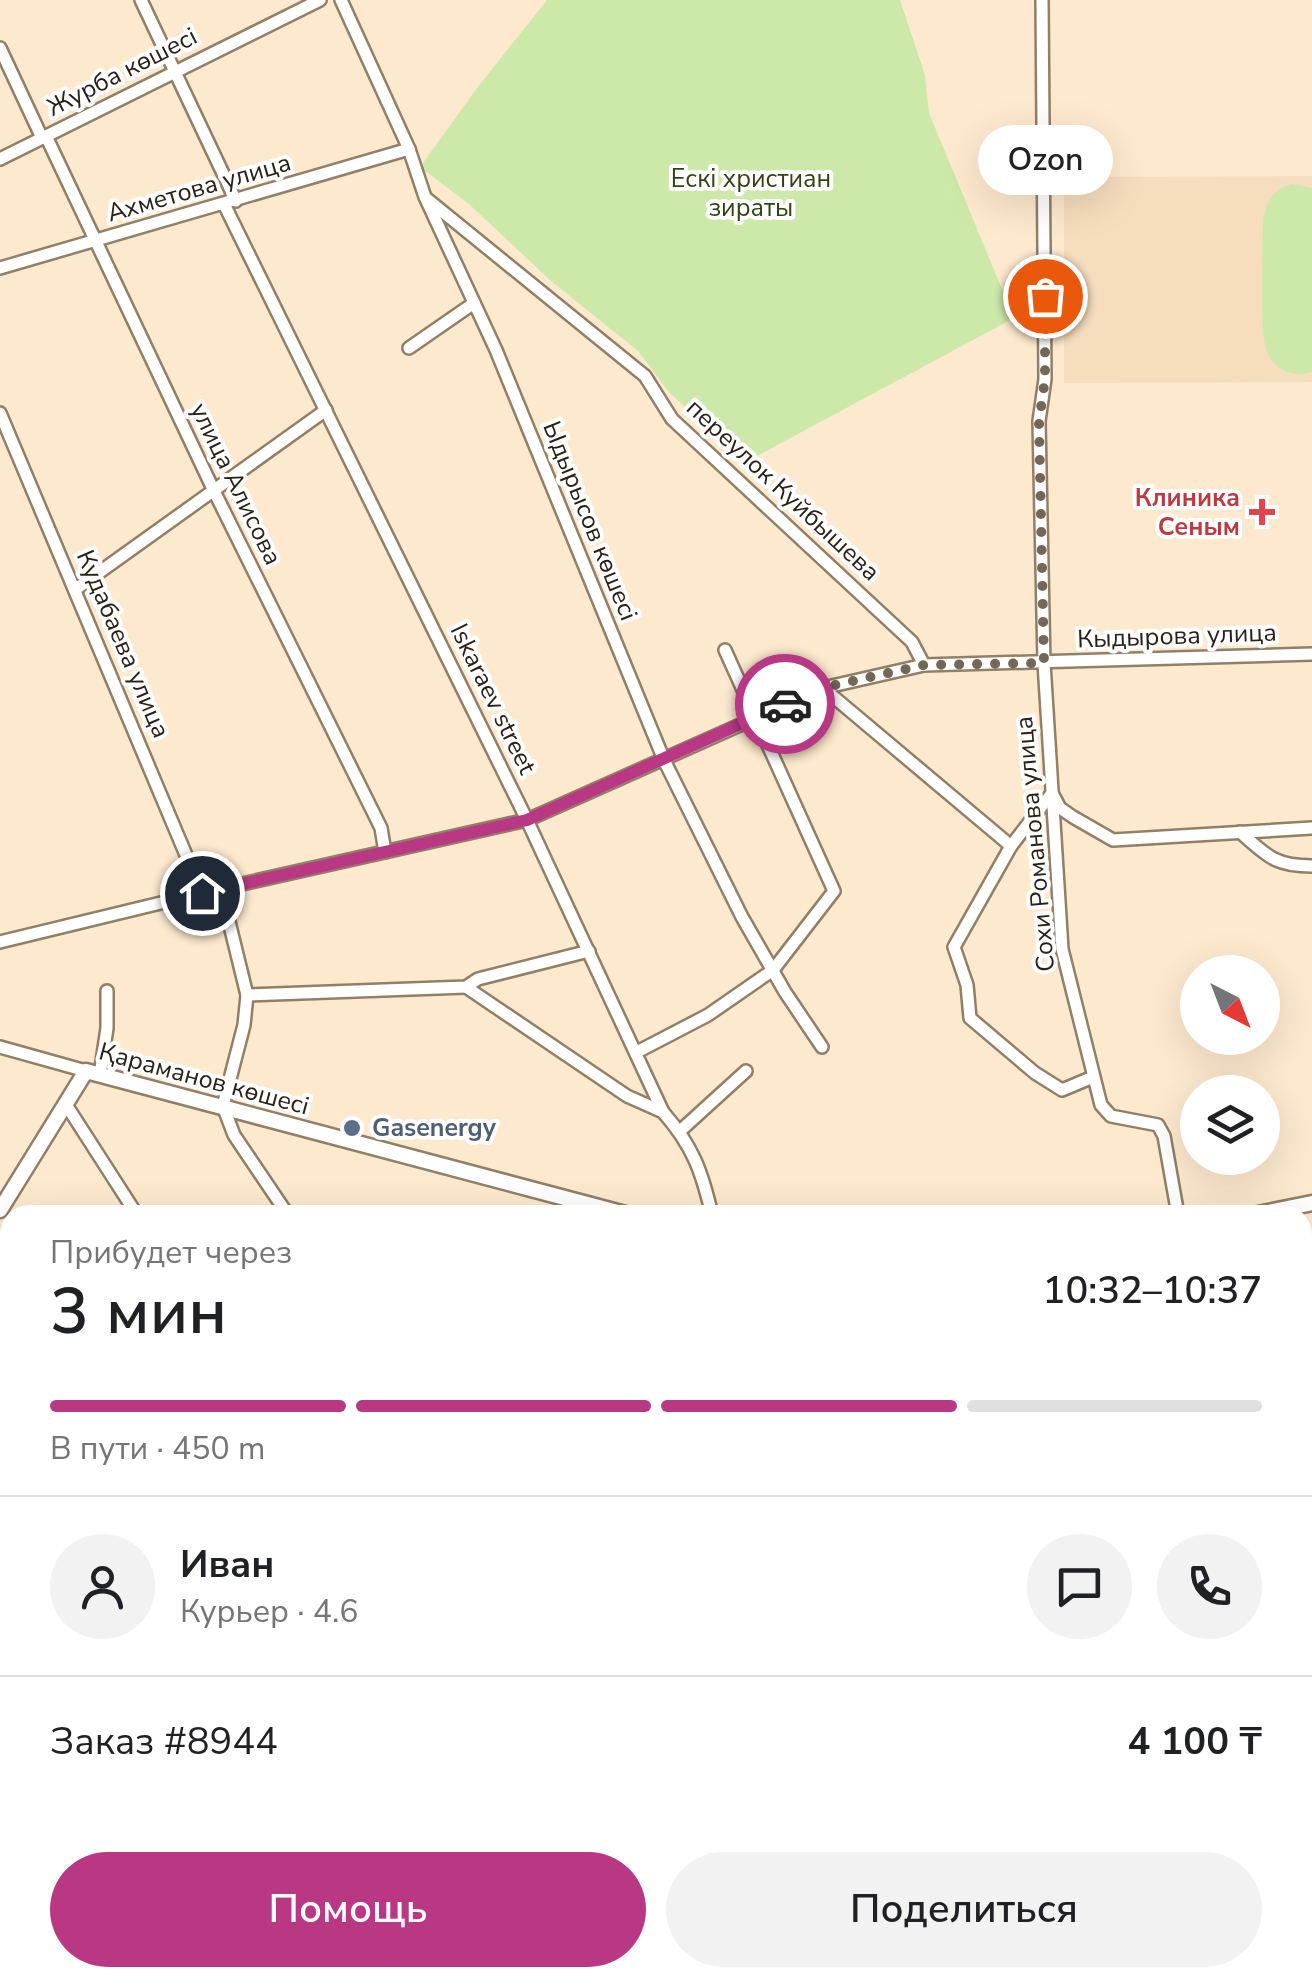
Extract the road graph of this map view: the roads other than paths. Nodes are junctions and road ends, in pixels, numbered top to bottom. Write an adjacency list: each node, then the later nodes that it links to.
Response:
1 (141, 0): 6 (street, Iskaraev street)
2 (320, 0): 6 (street, Журба көшесі)
3 (341, 0): 8 (street, Ыдырысов көшесі)
4 (1042, 0): 22 (street, Сохи Романова улица)
5 (0, 48): 7 (street, улица Алисова)
6 (174, 70): 7 (street, Журба көшесі); 11 (street, Iskaraev street)
7 (44, 137): 9 (street, Журба көшесі); 12 (street, улица Алисова)
8 (409, 149): 10 (street, Ыдырысов көшесі); 11 (street, Ахметова улица)
9 (0, 160)
10 (425, 197): 14 (street, Ыдырысов көшесі); 23 (street, переулок Куйбышева)
11 (230, 202): 12 (street, Ахметова улица); 16 (street, Iskaraev street)
12 (94, 242): 13 (street, Ахметова улица); 18 (street, улица Алисова)
13 (0, 268)
14 (474, 304): 15 (street); 26 (street, Ыдырысов көшесі)
15 (409, 348)
16 (326, 410): 18 (street); 28 (street, Iskaraev street)
17 (0, 413): 19 (street, Кудабаева улица)
18 (214, 491): 19 (street); 32 (street, улица Алисова)
19 (76, 589): 35 (street, Кудабаева улица)
20 (725, 650): 25 (street)
21 (1312, 654): 22 (street, Кыдырова улица)
22 (1044, 663): 23 (street, Кыдырова улица); 27 (street, Сохи Романова улица)
23 (924, 665): 24 (street, Кыдырова улица)
24 (822, 688): 25 (street, Кыдырова улица); 31 (street)
25 (753, 717): 26 (street, Кыдырова улица); 38 (street)
26 (664, 760): 28 (street, Кыдырова улица); 38 (street, Ыдырысов көшесі)
27 (1052, 793): 30 (street); 31 (street); 47 (street, Сохи Романова улица)
28 (527, 820): 32 (street, Кыдырова улица); 37 (street, Iskaraev street)
29 (1312, 828): 30 (street)
30 (1240, 832): 33 (street)
31 (1012, 846): 47 (street)
32 (385, 852): 34 (street, Кыдырова улица)
33 (1312, 866)
34 (221, 889): 35 (street, Кыдырова улица); 41 (street)
35 (202, 893): 36 (street, Кыдырова улица)
36 (0, 942)
37 (589, 951): 39 (street); 44 (street, Iskaraev street)
38 (773, 970): 43 (street, Ыдырысов көшесі); 44 (street)
39 (466, 987): 41 (street); 50 (street)
40 (108, 992): 46 (street)
41 (247, 995): 49 (street)
42 (0, 1047): 46 (street, Қараманов көшесі)
43 (822, 1048)
44 (638, 1052): 50 (street, Iskaraev street)
45 (746, 1071): 51 (street)
46 (93, 1073): 48 (main road); 49 (main road, Қараманов көшесі)
47 (1094, 1077): 57 (street, Сохи Романова улица)
48 (65, 1103): 52 (main road); 53 (street)
49 (224, 1106): 54 (street); 55 (main road, Қараманов көшесі)
50 (663, 1112): 51 (street, Iskaraev street)
51 (680, 1132): 56 (street, Iskaraev street)
52 (3, 1205)
53 (130, 1205)
54 (281, 1205)
55 (593, 1205)
56 (710, 1205)
57 (1176, 1205)

